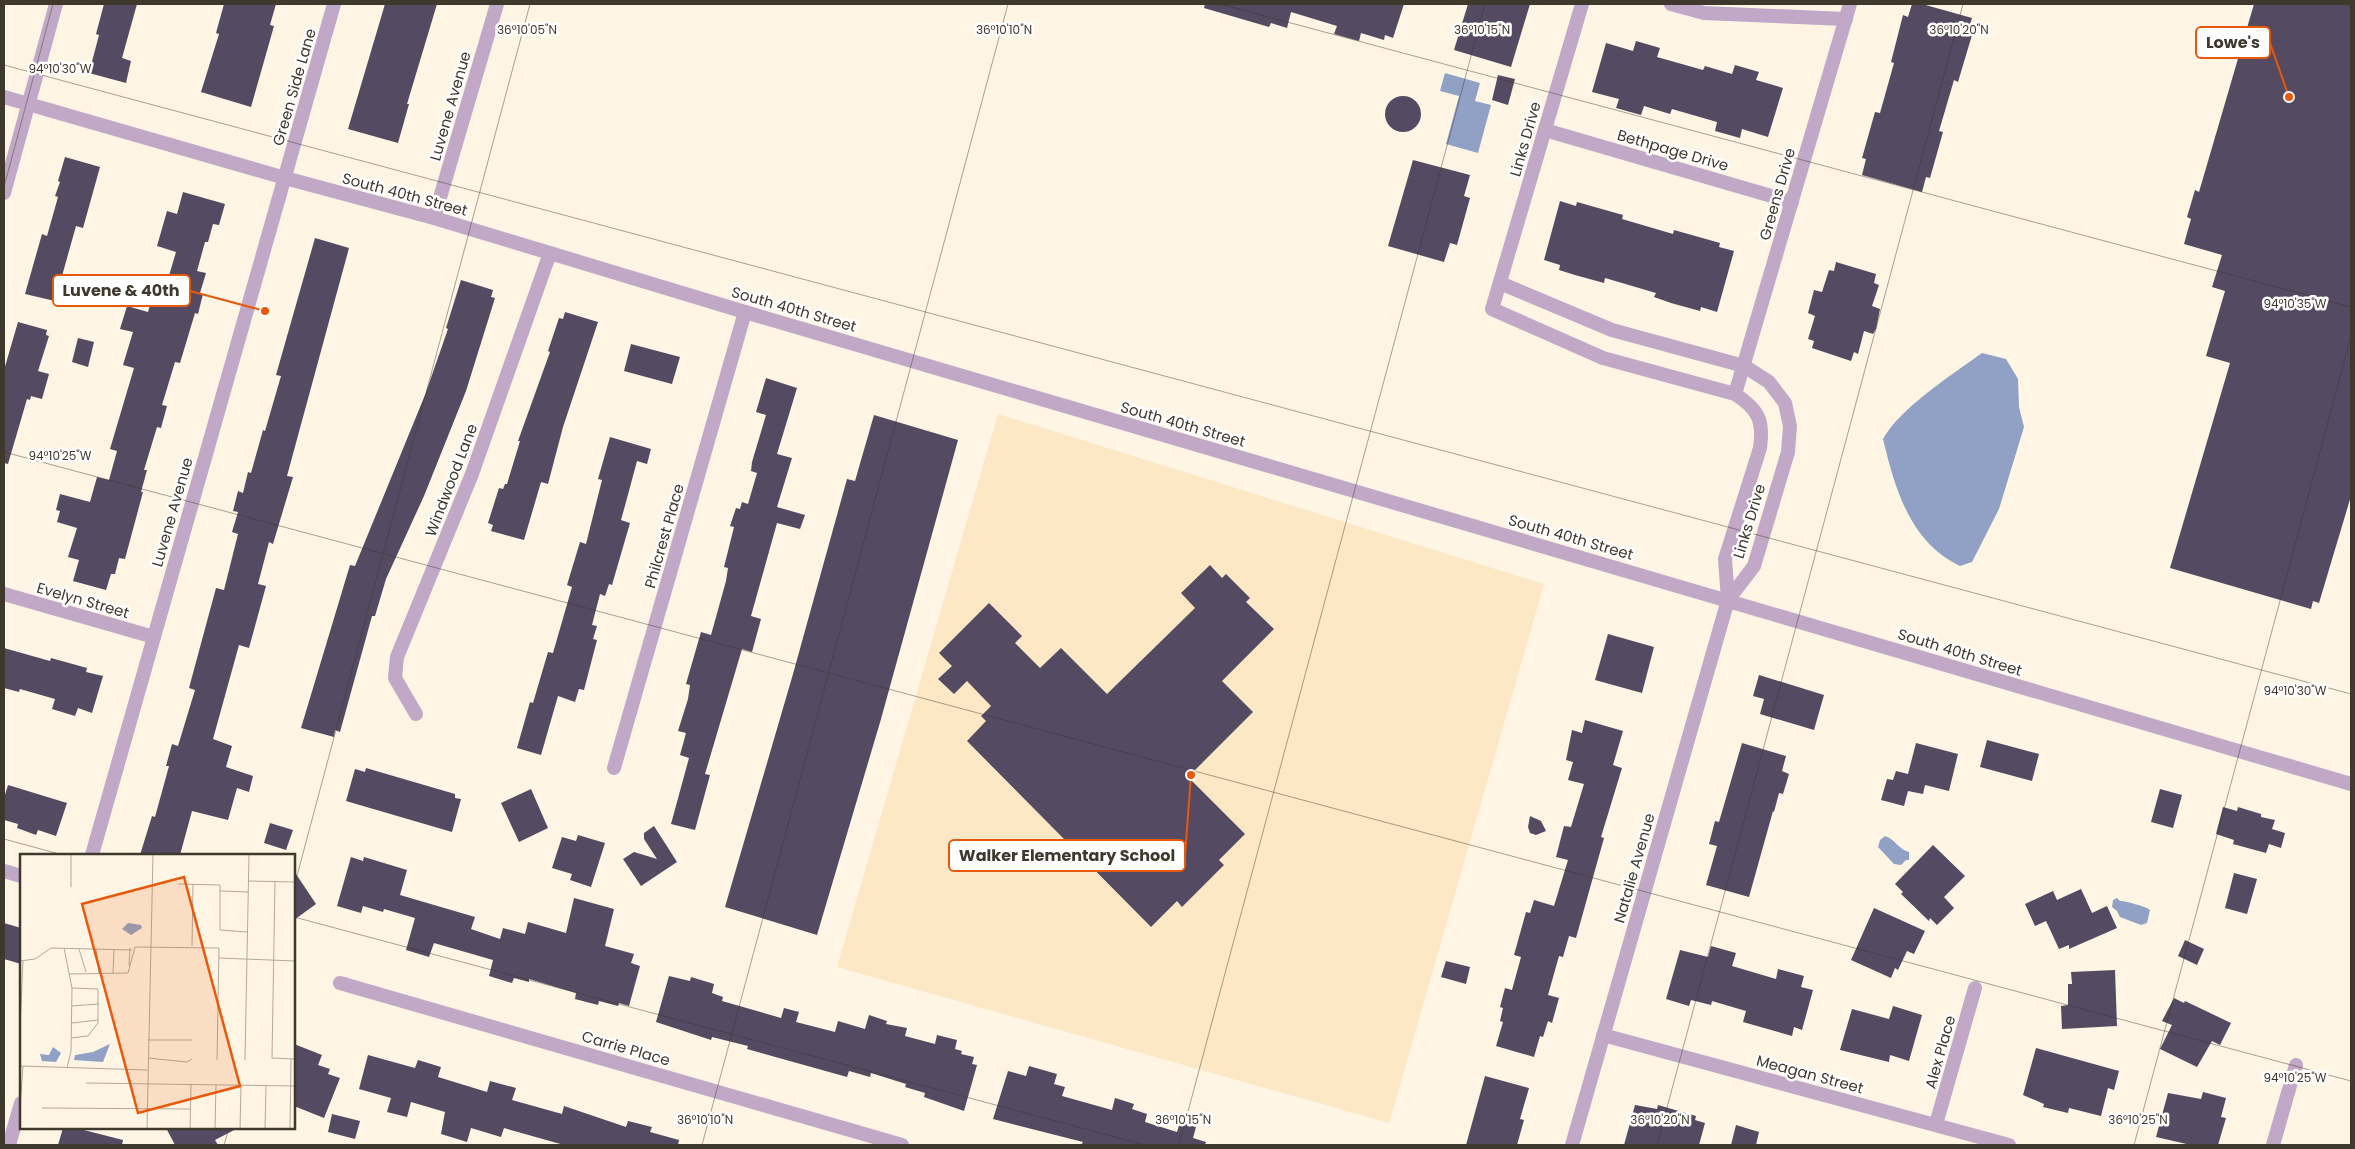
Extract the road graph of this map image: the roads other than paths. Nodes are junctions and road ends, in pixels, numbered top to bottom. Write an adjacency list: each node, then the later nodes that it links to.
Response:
1 (56, 4): 9 (street)
2 (334, 4): 11 (street, Green Side Lane)
3 (497, 4): 14 (street, Luvene Avenue)
4 (1582, 4): 10 (street, Links Drive)
5 (1671, 4): 7 (street)
6 (1850, 4): 7 (street, Greens Drive)
7 (1846, 19): 13 (street, Greens Drive)
8 (4, 97): 9 (street, South 40th Street)
9 (28, 104): 11 (street, South 40th Street); 12 (street)
10 (1545, 130): 13 (street, Bethpage Drive); 16 (street, Links Drive)
11 (285, 178): 14 (street, South 40th Street); 22 (street, Luvene Avenue)
12 (4, 193)
13 (1792, 202): 18 (street, Greens Drive)
14 (434, 218): 15 (street, South 40th Street)
15 (550, 253): 17 (street, South 40th Street); 23 (street, Windwood Lane)
16 (1500, 283): 18 (street, Links Drive); 19 (street, Links Drive)
17 (745, 312): 21 (street, South 40th Street); 24 (street, Philcrest Place)
18 (1744, 366): 19 (street, Greens Drive); 21 (street, Links Drive)
19 (1735, 394): 21 (street, Links Drive)
20 (4, 594): 22 (street, Evelyn Street)
21 (1728, 600): 25 (street, South 40th Street); 31 (street, Natalie Avenue)
22 (154, 637): 26 (street, Luvene Avenue)
23 (416, 714)
24 (614, 768)
25 (2351, 784)
26 (92, 854)
27 (4, 871): 28 (street)
28 (20, 876)
29 (340, 983): 36 (street, Carrie Place)
30 (1975, 988): 34 (street, Alex Place)
31 (1602, 1035): 34 (street, Meagan Street); 37 (street, Natalie Avenue)
32 (2296, 1065): 39 (street)
33 (20, 1106): 35 (street)
34 (1936, 1124): 38 (street, Meagan Street)
35 (9, 1145)
36 (902, 1145)
37 (1572, 1145)
38 (2009, 1145)
39 (2273, 1145)

